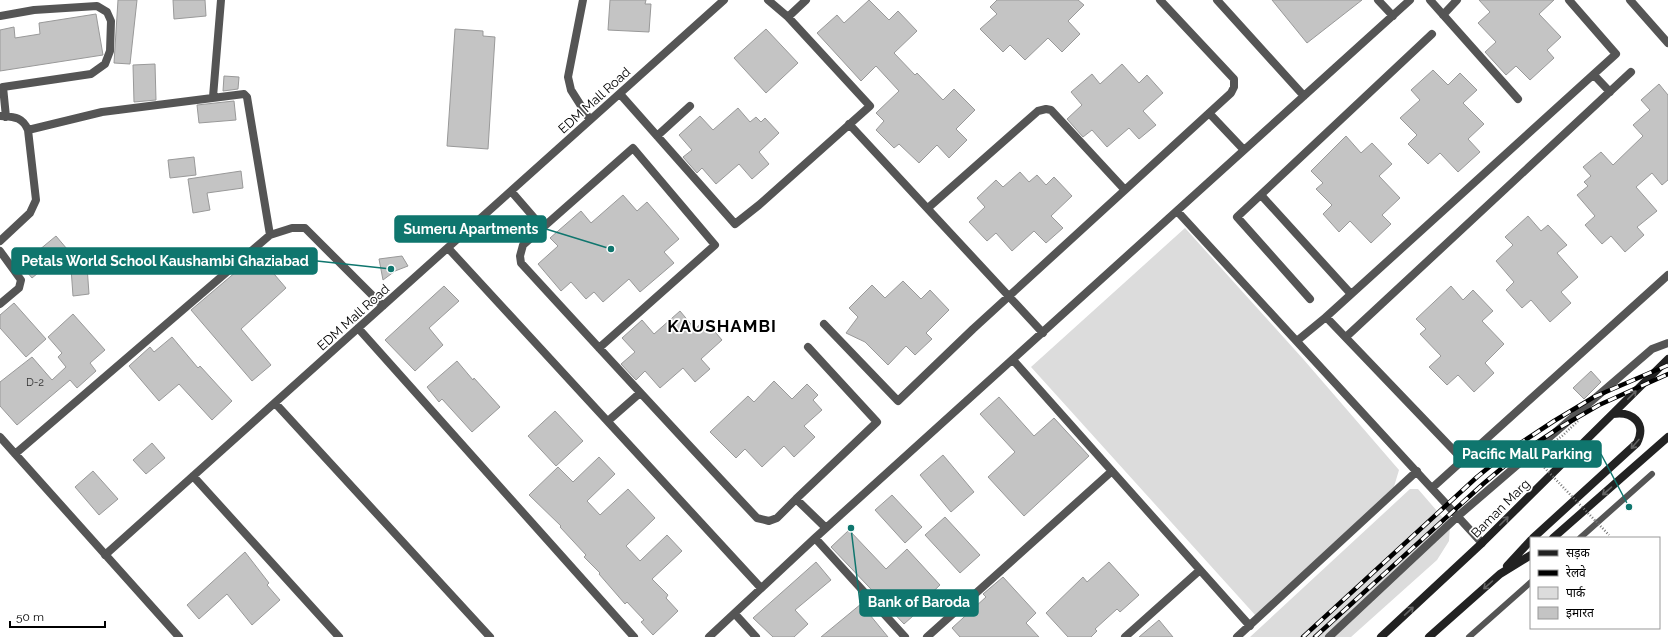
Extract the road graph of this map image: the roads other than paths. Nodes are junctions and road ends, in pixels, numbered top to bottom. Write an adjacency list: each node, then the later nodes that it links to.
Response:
1 (221, 0): 26 (street)
2 (583, 0): 31 (street)
3 (724, 0): 14 (street, EDM Mall Road)
4 (768, 0): 18 (street)
5 (806, 0): 18 (street)
6 (1160, 0): 29 (street)
7 (1217, 0): 25 (street)
8 (1378, 0): 17 (street)
9 (1410, 0): 17 (street)
10 (1430, 0): 15 (street)
11 (1458, 0): 15 (street)
12 (1569, 0): 22 (street)
13 (1630, 0): 20 (street)
14 (714, 3): 24 (street, EDM Mall Road)
15 (1443, 14): 27 (street)
16 (0, 16): 30 (street)
17 (1393, 16): 25 (street)
18 (788, 17): 32 (street)
19 (1432, 34): 38 (street)
20 (1668, 43)
21 (1631, 72): 23 (street)
22 (1594, 75): 23 (street); 47 (street)
23 (1610, 92): 56 (street)
24 (620, 94): 31 (street, EDM Mall Road); 34 (street)
25 (1304, 96): 35 (street)
26 (213, 97): 33 (street); 42 (street)
27 (1518, 99)
28 (690, 106): 34 (street)
29 (1209, 113): 35 (street); 36 (street)
30 (3, 116): 33 (street)
31 (590, 120): 37 (street, EDM Mall Road)
32 (849, 124): 34 (street); 39 (street)
33 (28, 130): 43 (street)
34 (657, 136)
35 (1244, 150): 40 (street)
36 (1125, 190): 39 (street); 48 (street)
37 (511, 191): 41 (street); 44 (street, EDM Mall Road)
38 (1261, 195): 47 (street); 49 (street)
39 (928, 208): 48 (street)
40 (1177, 211): 55 (street); 57 (street)
41 (543, 228): 60 (street); 60 (street)
42 (270, 235): 51 (street); 69 (street)
43 (0, 241)
44 (448, 248): 51 (street, EDM Mall Road); 66 (street)
45 (0, 251): 50 (street)
46 (1668, 274): 70 (street)
47 (1351, 294): 52 (street)
48 (1008, 296): 53 (street); 55 (street)
49 (1310, 299)
50 (0, 304)
51 (383, 306): 54 (street, EDM Mall Road)
52 (1326, 316): 56 (street); 57 (street)
53 (824, 324)
54 (358, 328): 64 (street, EDM Mall Road); 96 (street)
55 (1043, 333): 62 (street)
56 (1346, 337): 70 (street)
57 (1298, 340): 72 (street)
58 (1668, 343): 77 (street)
59 (808, 347): 76 (street)
60 (599, 348): 63 (street)
61 (1668, 359): 65 (main road, Baman Marg, one-way to 61)
62 (1013, 360): 71 (street); 78 (street)
63 (640, 393): 66 (street); 76 (street)
64 (275, 403): 74 (street, EDM Mall Road); 95 (street)
65 (1613, 414): 79 (main road, one-way to 79); 84 (main road, Baman Marg, one-way to 65)
66 (608, 421): 90 (street)
67 (0, 437): 69 (street)
68 (1667, 440): 80 (main road, one-way to 80)
69 (15, 454): 85 (street)
70 (1463, 460): 75 (street)
71 (1112, 471): 87 (street); 100 (street)
72 (1417, 471): 75 (street); 92 (street)
73 (1652, 474): 81 (lane)
74 (193, 476): 85 (street, EDM Mall Road); 94 (street)
75 (1432, 488): 77 (street)
76 (796, 499): 78 (street)
77 (1458, 516): 84 (street); 103 (street)
78 (826, 528): 82 (street)
79 (1534, 537)
80 (1554, 537)
81 (1581, 537)
82 (815, 538): 90 (street); 99 (street)
83 (1530, 541): 88 (main road)
84 (1482, 543): 104 (main road, Baman Marg, one-way to 84)
85 (105, 555): 93 (street)
86 (1530, 556): 88 (main road)
87 (1200, 570): 92 (street); 101 (street)
88 (1500, 574): 105 (main road, one-way to 105)
89 (1530, 583): 106 (lane)
90 (761, 588): 91 (street)
91 (735, 614): 97 (street); 98 (street)
92 (1250, 626): 102 (street)
93 (179, 637)
94 (340, 637)
95 (490, 637)
96 (634, 637)
97 (709, 637)
98 (756, 637)
99 (905, 637)
100 (927, 637)
101 (1125, 637)
102 (1237, 637)
103 (1329, 637)
104 (1381, 637)
105 (1429, 637)
106 (1469, 637)

